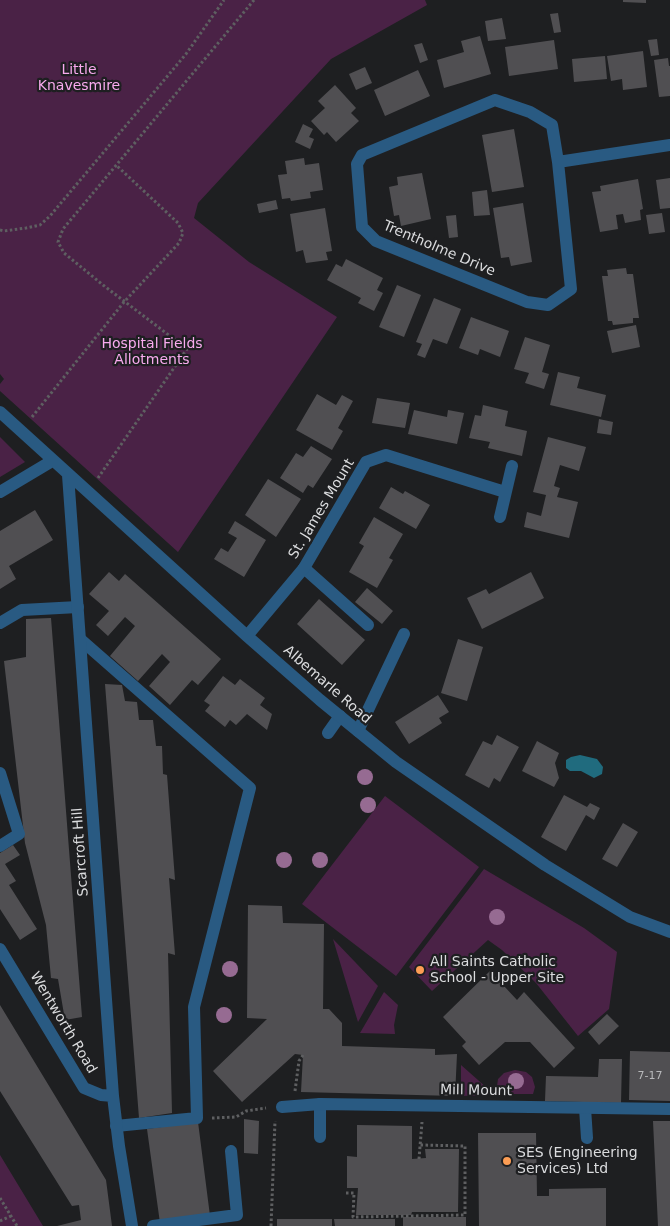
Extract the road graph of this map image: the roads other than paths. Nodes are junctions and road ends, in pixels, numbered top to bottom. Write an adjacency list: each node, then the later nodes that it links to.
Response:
1 (670, 145): 2 (street)
2 (558, 162): 2 (street, Trentholme Drive)
3 (0, 412): 4 (street, Albemarle Road)
4 (52, 461): 6 (street, Albemarle Road); 7 (street)
5 (512, 466): 8 (street)
6 (68, 475): 11 (street, Scarcroft Hill); 15 (street, Albemarle Road)
7 (0, 492)
8 (505, 492): 9 (street); 10 (street, St. James Mount)
9 (500, 517)
10 (304, 568): 13 (street); 15 (street, St. James Mount)
11 (78, 608): 12 (street); 16 (street, Scarcroft Hill)
12 (0, 623)
13 (368, 625)
14 (404, 634): 18 (street)
15 (247, 636): 17 (street, Albemarle Road)
16 (80, 639): 24 (street, Scarcroft Hill); 29 (street)
17 (340, 716): 18 (street, Albemarle Road); 19 (street)
18 (358, 731): 22 (street, Albemarle Road)
19 (328, 733)
20 (0, 773): 21 (street)
21 (0, 846)
22 (670, 932)
23 (0, 949): 24 (street, Wentworth Road)
24 (113, 1096): 29 (street, Scarcroft Hill)
25 (320, 1104): 26 (street, Mill Mount); 27 (street, Mill Mount); 30 (street)
26 (284, 1107)
27 (585, 1108): 28 (street, Mill Mount); 31 (street)
28 (670, 1109)
29 (116, 1126): 33 (street, Scarcroft Hill)
30 (320, 1137)
31 (587, 1138)
32 (231, 1151): 34 (street)
33 (132, 1226)
34 (153, 1226)

